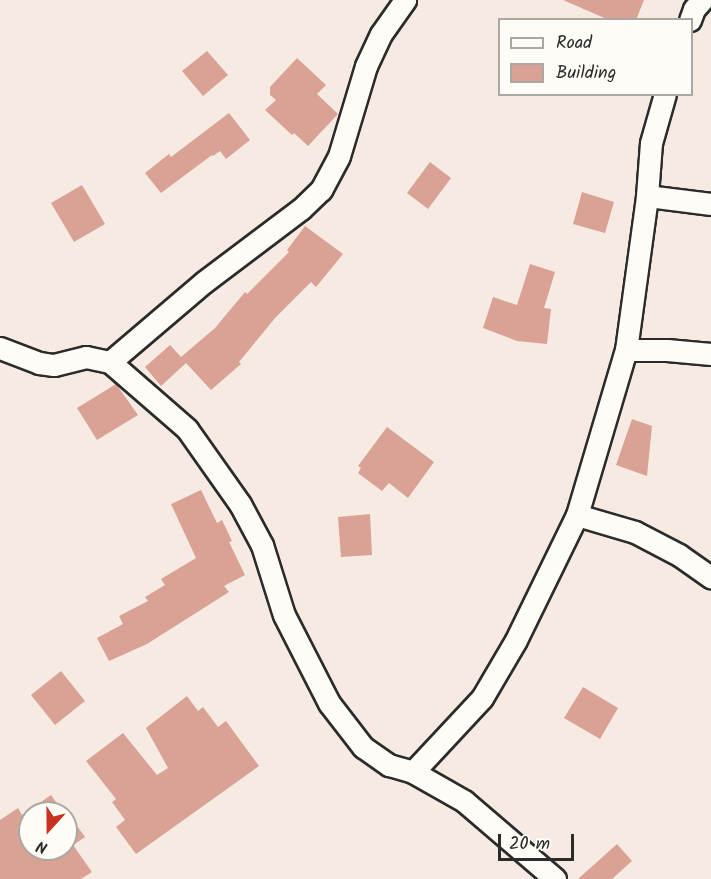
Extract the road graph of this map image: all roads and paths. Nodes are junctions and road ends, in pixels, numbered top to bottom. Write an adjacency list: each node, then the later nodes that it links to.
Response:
1 (405, 0): 10 (street)
2 (702, 0): 3 (street)
3 (691, 18)
4 (664, 96): 5 (street)
5 (647, 196): 6 (street); 8 (street)
6 (711, 204)
7 (0, 348): 10 (street)
8 (626, 350): 9 (street); 11 (street)
9 (711, 354)
10 (110, 362): 13 (street)
11 (578, 514): 12 (street); 13 (street)
12 (711, 577)
13 (413, 772): 14 (street)
14 (555, 879)

